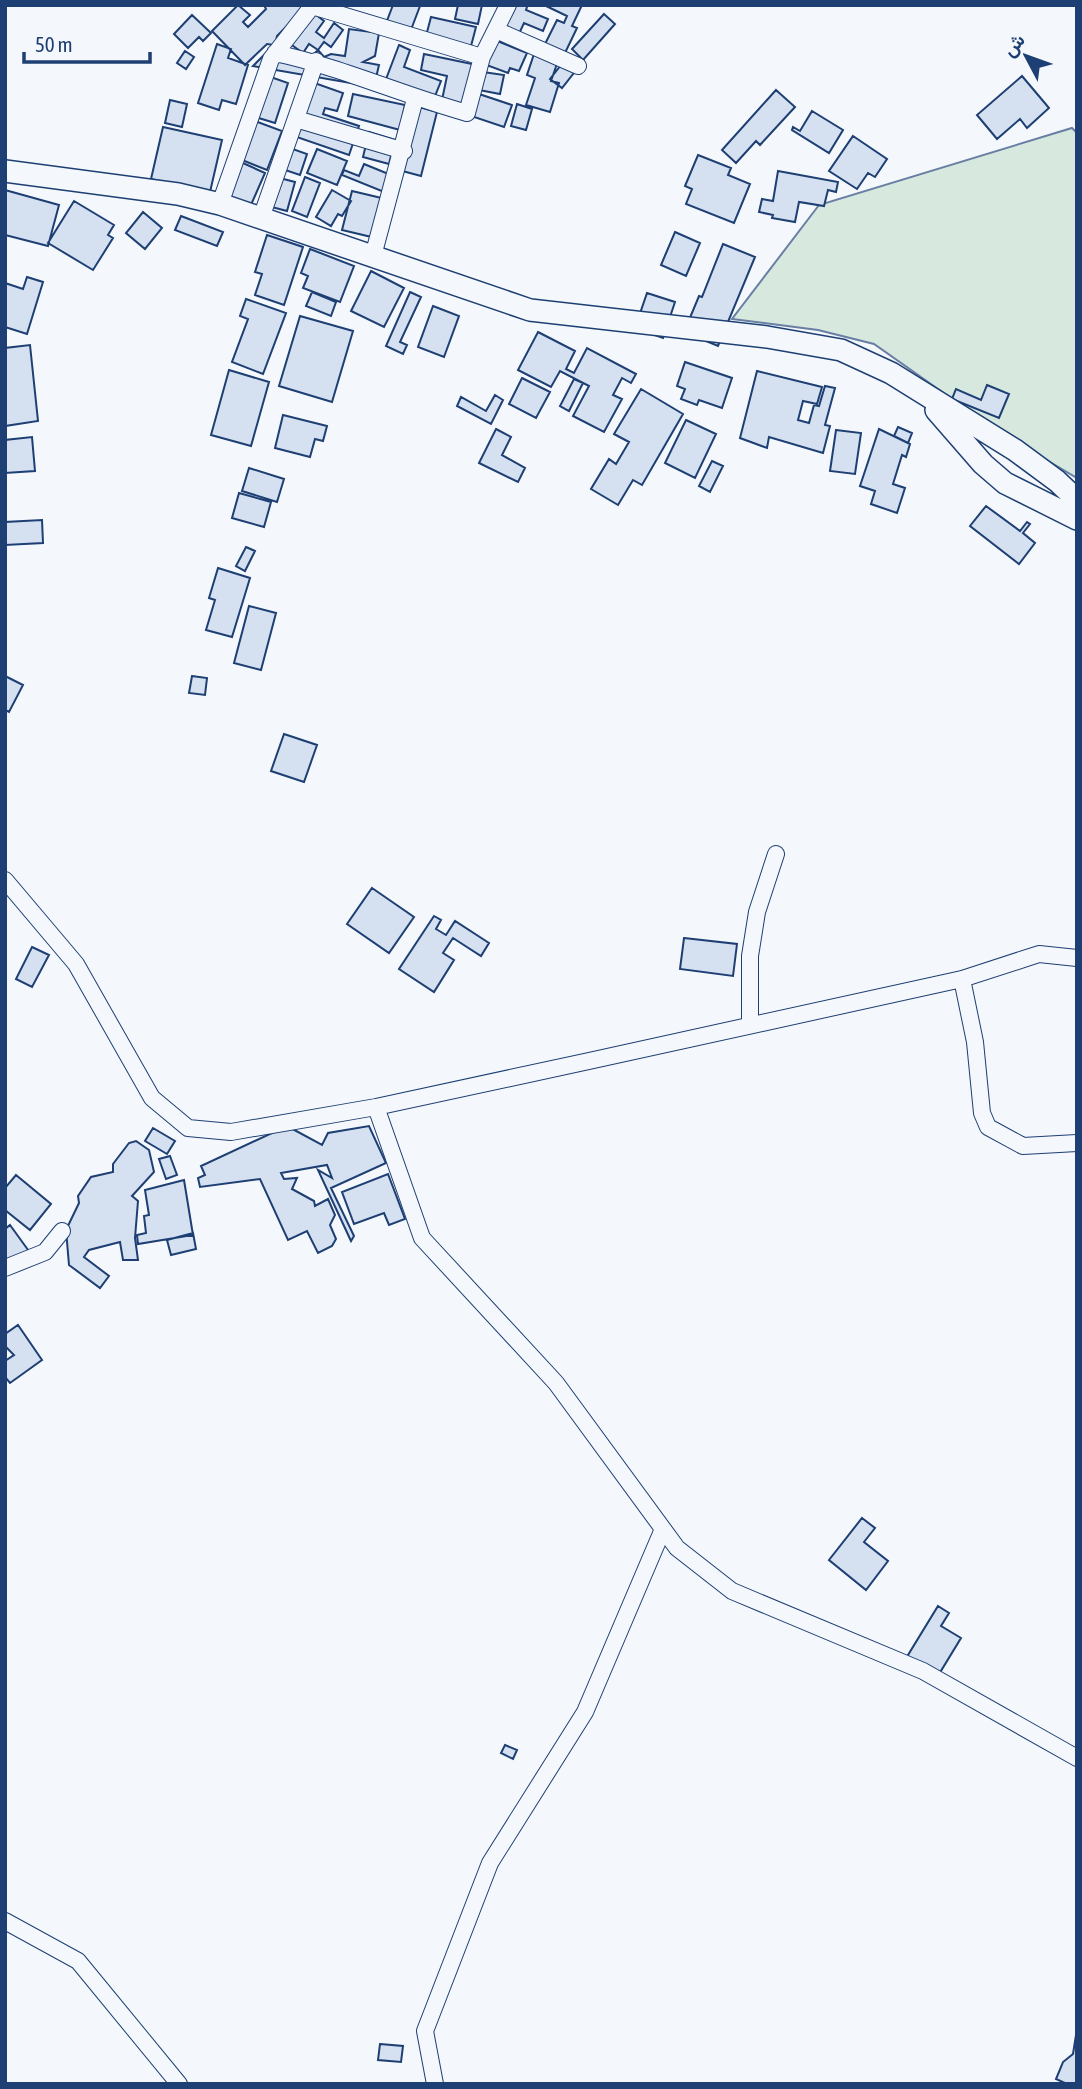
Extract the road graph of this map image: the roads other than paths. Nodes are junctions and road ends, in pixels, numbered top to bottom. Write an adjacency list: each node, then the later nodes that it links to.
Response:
1 (508, 5): 3 (street)
2 (312, 6): 4 (street); 5 (street)
3 (496, 30): 5 (street); 7 (street)
4 (275, 52): 6 (street); 12 (street)
5 (482, 57): 8 (street)
6 (316, 61): 8 (street); 9 (street)
7 (578, 66)
8 (415, 99): 10 (street)
9 (296, 119): 10 (street); 13 (street)
10 (404, 151): 14 (street)
11 (5, 171): 12 (street)
12 (220, 204): 13 (street)
13 (261, 218): 14 (street)
14 (373, 256): 15 (street)
15 (916, 387): 16 (street); 17 (street)
16 (1077, 500)
17 (1077, 519)
18 (776, 854): 22 (street)
19 (5, 880): 23 (street)
20 (1077, 958): 21 (street)
21 (962, 979): 22 (street); 24 (street)
22 (750, 1024): 23 (street)
23 (376, 1107): 27 (street)
24 (1077, 1143)
25 (62, 1231): 26 (street)
26 (5, 1268)
27 (663, 1529): 28 (street); 31 (street)
28 (1077, 1758)
29 (5, 1921): 30 (street)
30 (179, 2084)
31 (435, 2084)

